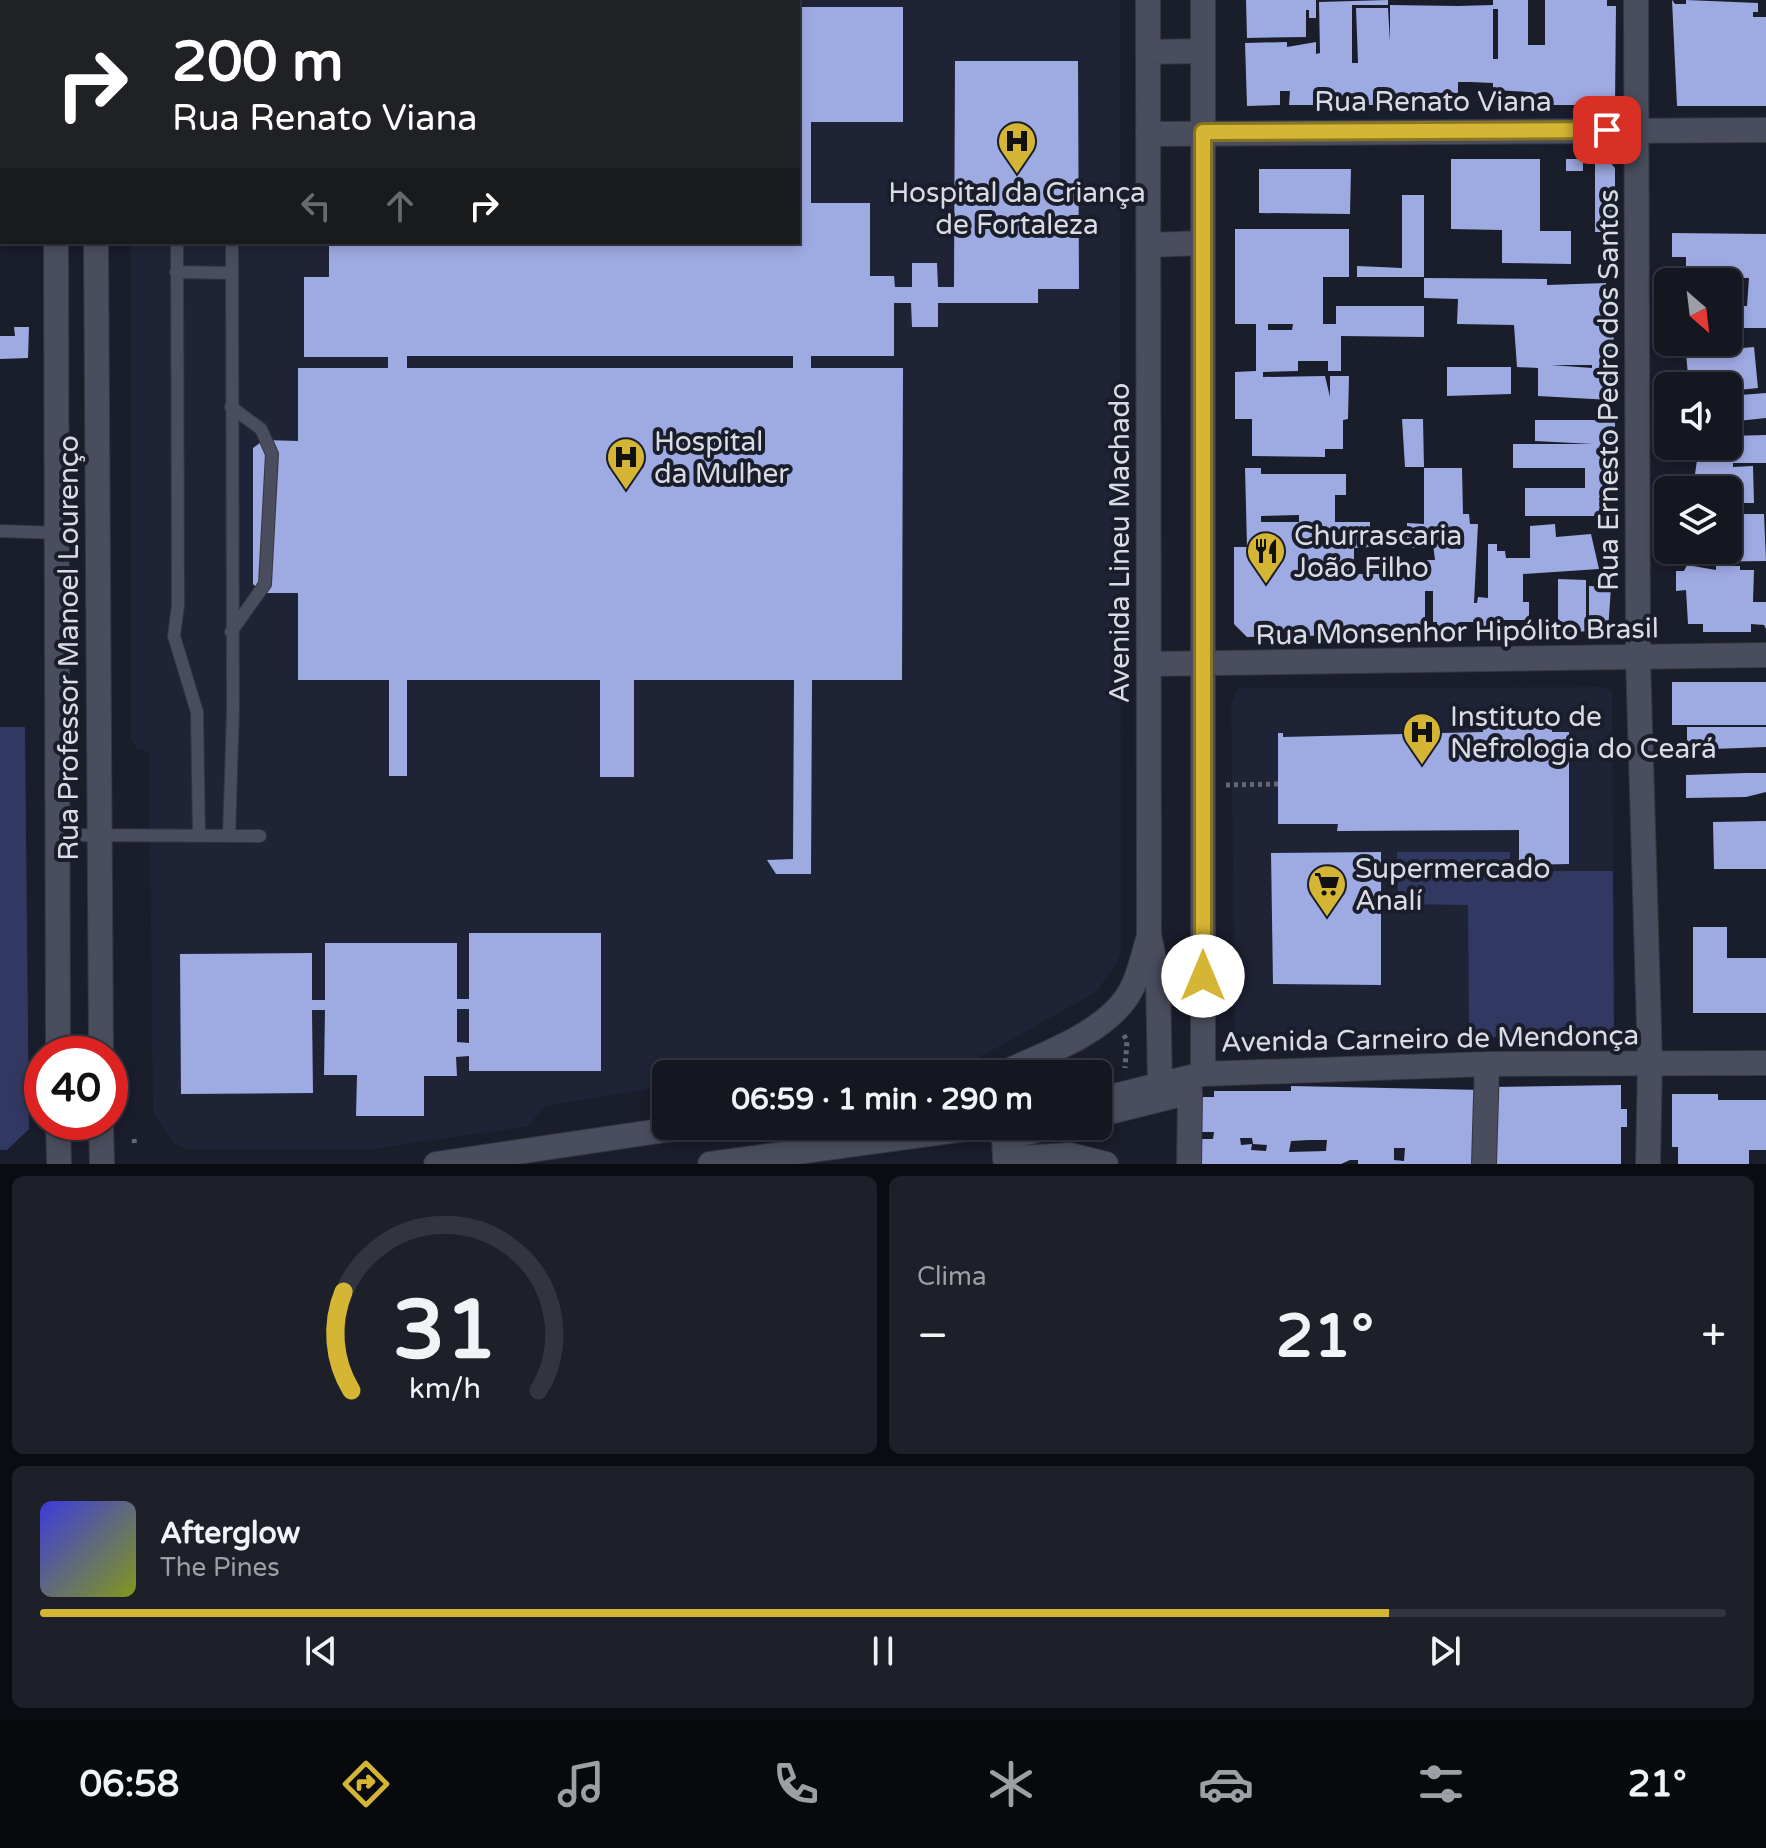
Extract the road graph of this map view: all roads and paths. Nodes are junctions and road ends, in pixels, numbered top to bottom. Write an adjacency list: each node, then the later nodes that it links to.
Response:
1 (1148, 0): 5 (street, Avenida Lineu Machado)
2 (1203, 0): 4 (street)
3 (1636, 0): 6 (street, Rua Ernesto Pedro dos Santos)
4 (1203, 51): 5 (street); 8 (street)
5 (1148, 52): 9 (street, Avenida Lineu Machado)
6 (1638, 130): 7 (street, Rua Renato Viana); 8 (street, Rua Renato Viana); 23 (street, Rua Ernesto Pedro dos Santos)
7 (1766, 130)
8 (1203, 132): 9 (street, Rua Renato Viana); 10 (street)
9 (1148, 134): 15 (street, Avenida Lineu Machado)
10 (1202, 243): 15 (street); 25 (street)
11 (56, 244): 20 (street, Rua Professor Manoel Lourenço)
12 (96, 244): 29 (street, Rua Professor Manoel Lourenço)
13 (177, 244): 16 (lane)
14 (232, 244): 17 (lane)
15 (1150, 245): 24 (street, Avenida Lineu Machado)
16 (176, 272): 17 (lane); 30 (lane)
17 (232, 273): 18 (lane)
18 (231, 407): 21 (lane); 21 (lane)
19 (0, 531): 20 (lane)
20 (59, 533): 28 (street, Rua Professor Manoel Lourenço)
21 (231, 633): 31 (lane)
22 (1766, 655): 23 (street, Rua Monsenhor Hipólito Brasil)
23 (1638, 658): 25 (street, Rua Monsenhor Hipólito Brasil); 38 (street, Rua Ernesto Pedro dos Santos)
24 (1149, 664): 25 (street, Rua Monsenhor Hipólito Brasil); 33 (street, Avenida Lineu Machado)
25 (1202, 664): 41 (street)
26 (1278, 784): 27 (path)
27 (1225, 785)
28 (57, 835): 29 (lane); 34 (street, Rua Professor Manoel Lourenço)
29 (99, 835): 30 (lane); 35 (street, Rua Professor Manoel Lourenço)
30 (199, 836): 31 (lane)
31 (229, 836): 32 (lane)
32 (260, 836)
33 (1149, 935): 37 (street); 43 (street, Avenida Lineu Machado)
34 (58, 1036)
35 (101, 1036)
36 (1127, 1041): 42 (path)
37 (1029, 1060)
38 (1650, 1062): 39 (street, Avenida Carneiro de Mendonça); 40 (street, Avenida Carneiro de Mendonça); 60 (street, Rua Ernesto Pedro dos Santos)
39 (1766, 1063)
40 (1487, 1064): 41 (street, Avenida Carneiro de Mendonça); 59 (street)
41 (1203, 1074): 43 (street, Avenida Carneiro de Mendonça)
42 (1125, 1077)
43 (1160, 1084): 44 (street, Avenida Carneiro de Mendonça)
44 (1112, 1096)
45 (1112, 1112): 58 (street)
46 (652, 1132): 55 (street)
47 (134, 1139): 52 (path)
48 (58, 1140): 53 (street)
49 (101, 1140): 54 (street)
50 (885, 1140): 56 (street)
51 (1004, 1140): 57 (street)
52 (135, 1147)
53 (59, 1164)
54 (102, 1164)
55 (436, 1164)
56 (710, 1164)
57 (1106, 1164)
58 (1189, 1164)
59 (1484, 1164)
60 (1648, 1164)

